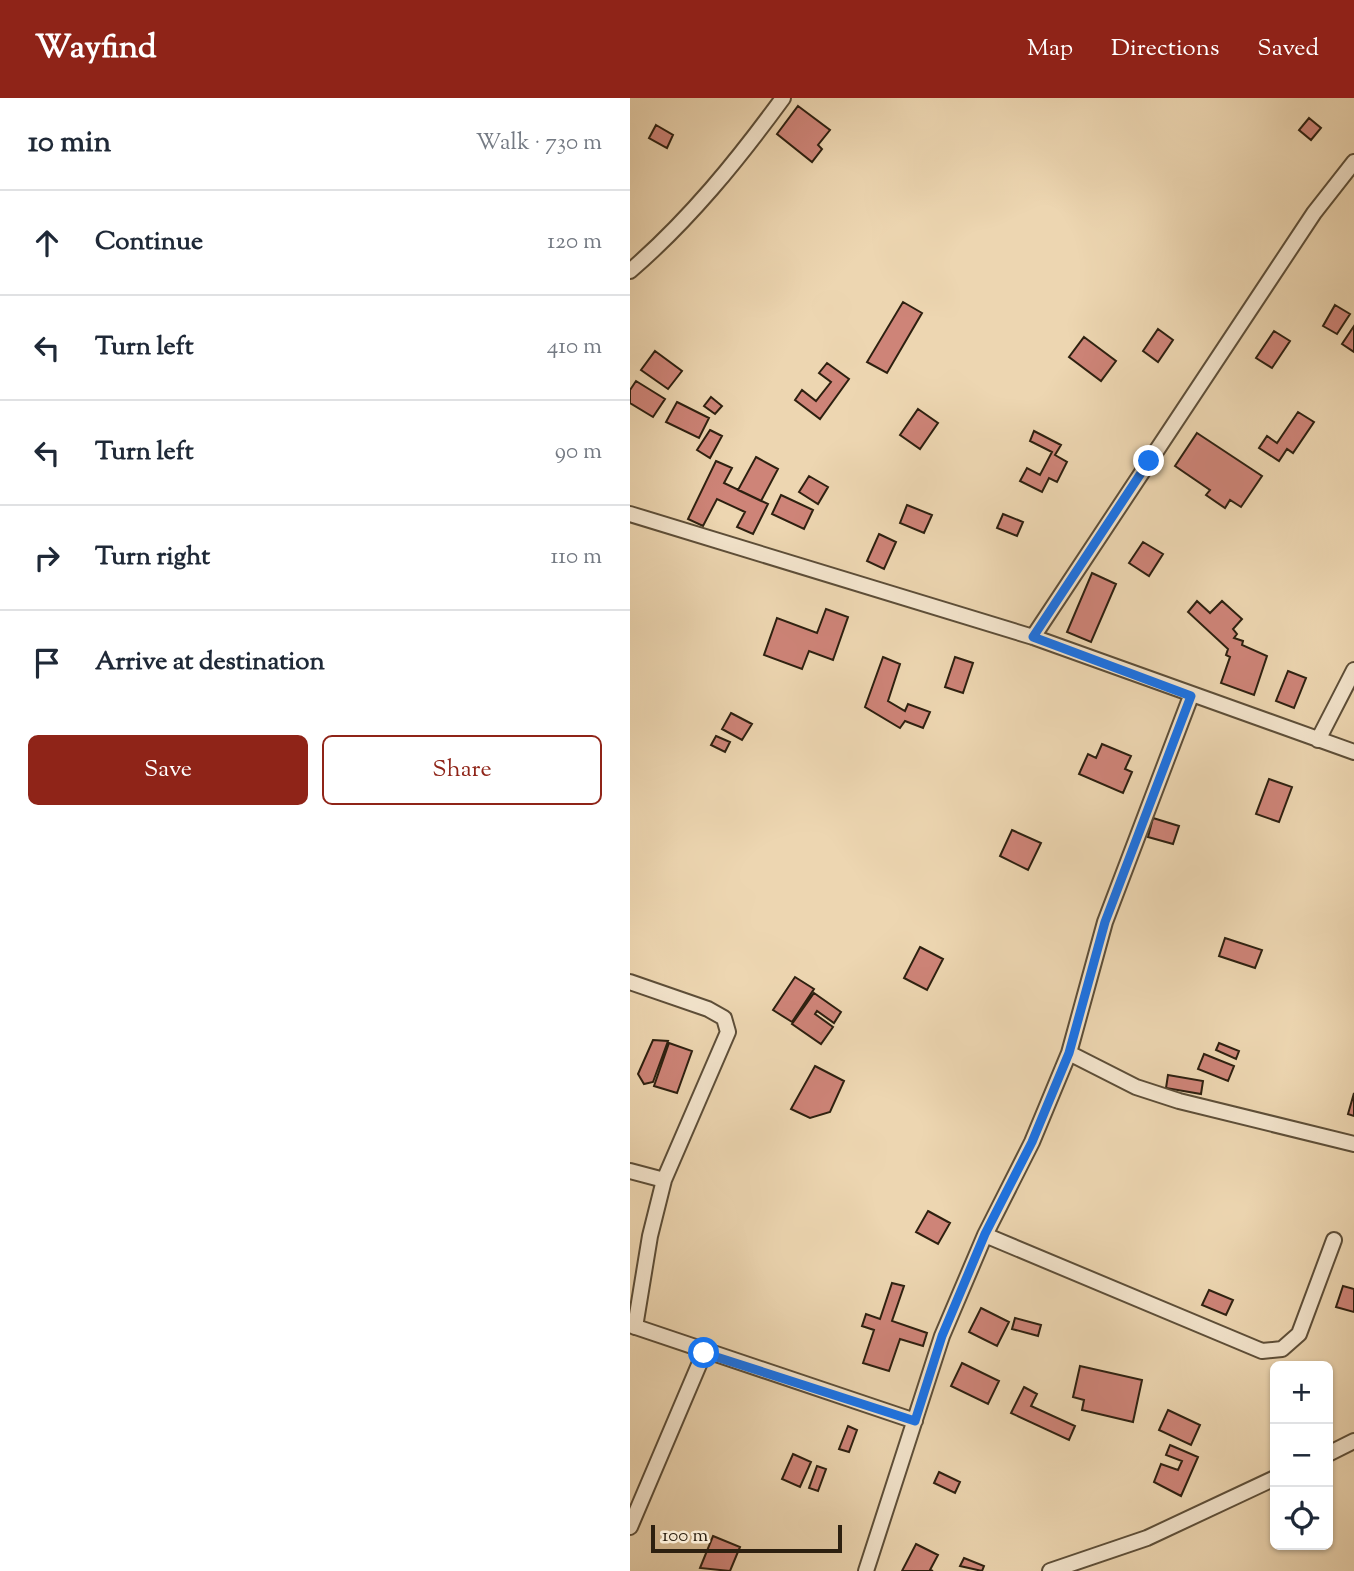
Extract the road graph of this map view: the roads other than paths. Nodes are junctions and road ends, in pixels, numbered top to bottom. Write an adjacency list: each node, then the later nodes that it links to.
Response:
1 (783, 98): 3 (street)
2 (1354, 162): 5 (street)
3 (630, 271)
4 (630, 514): 5 (street)
5 (1033, 637): 7 (street)
6 (1354, 670): 8 (street)
7 (1191, 696): 8 (street); 11 (street)
8 (1318, 740): 9 (street)
9 (1354, 752)
10 (630, 982): 14 (street)
11 (1069, 1053): 12 (street); 15 (street)
12 (1354, 1144)
13 (630, 1171): 14 (street)
14 (664, 1180): 17 (street)
15 (985, 1234): 16 (street); 19 (street)
16 (1334, 1240)
17 (632, 1326): 18 (street)
18 (704, 1353): 19 (street); 23 (street)
19 (915, 1421): 24 (street)
20 (1354, 1441): 21 (street)
21 (1333, 1452)
22 (1270, 1481): 25 (street)
23 (630, 1527)
24 (866, 1571)
25 (1050, 1571)

